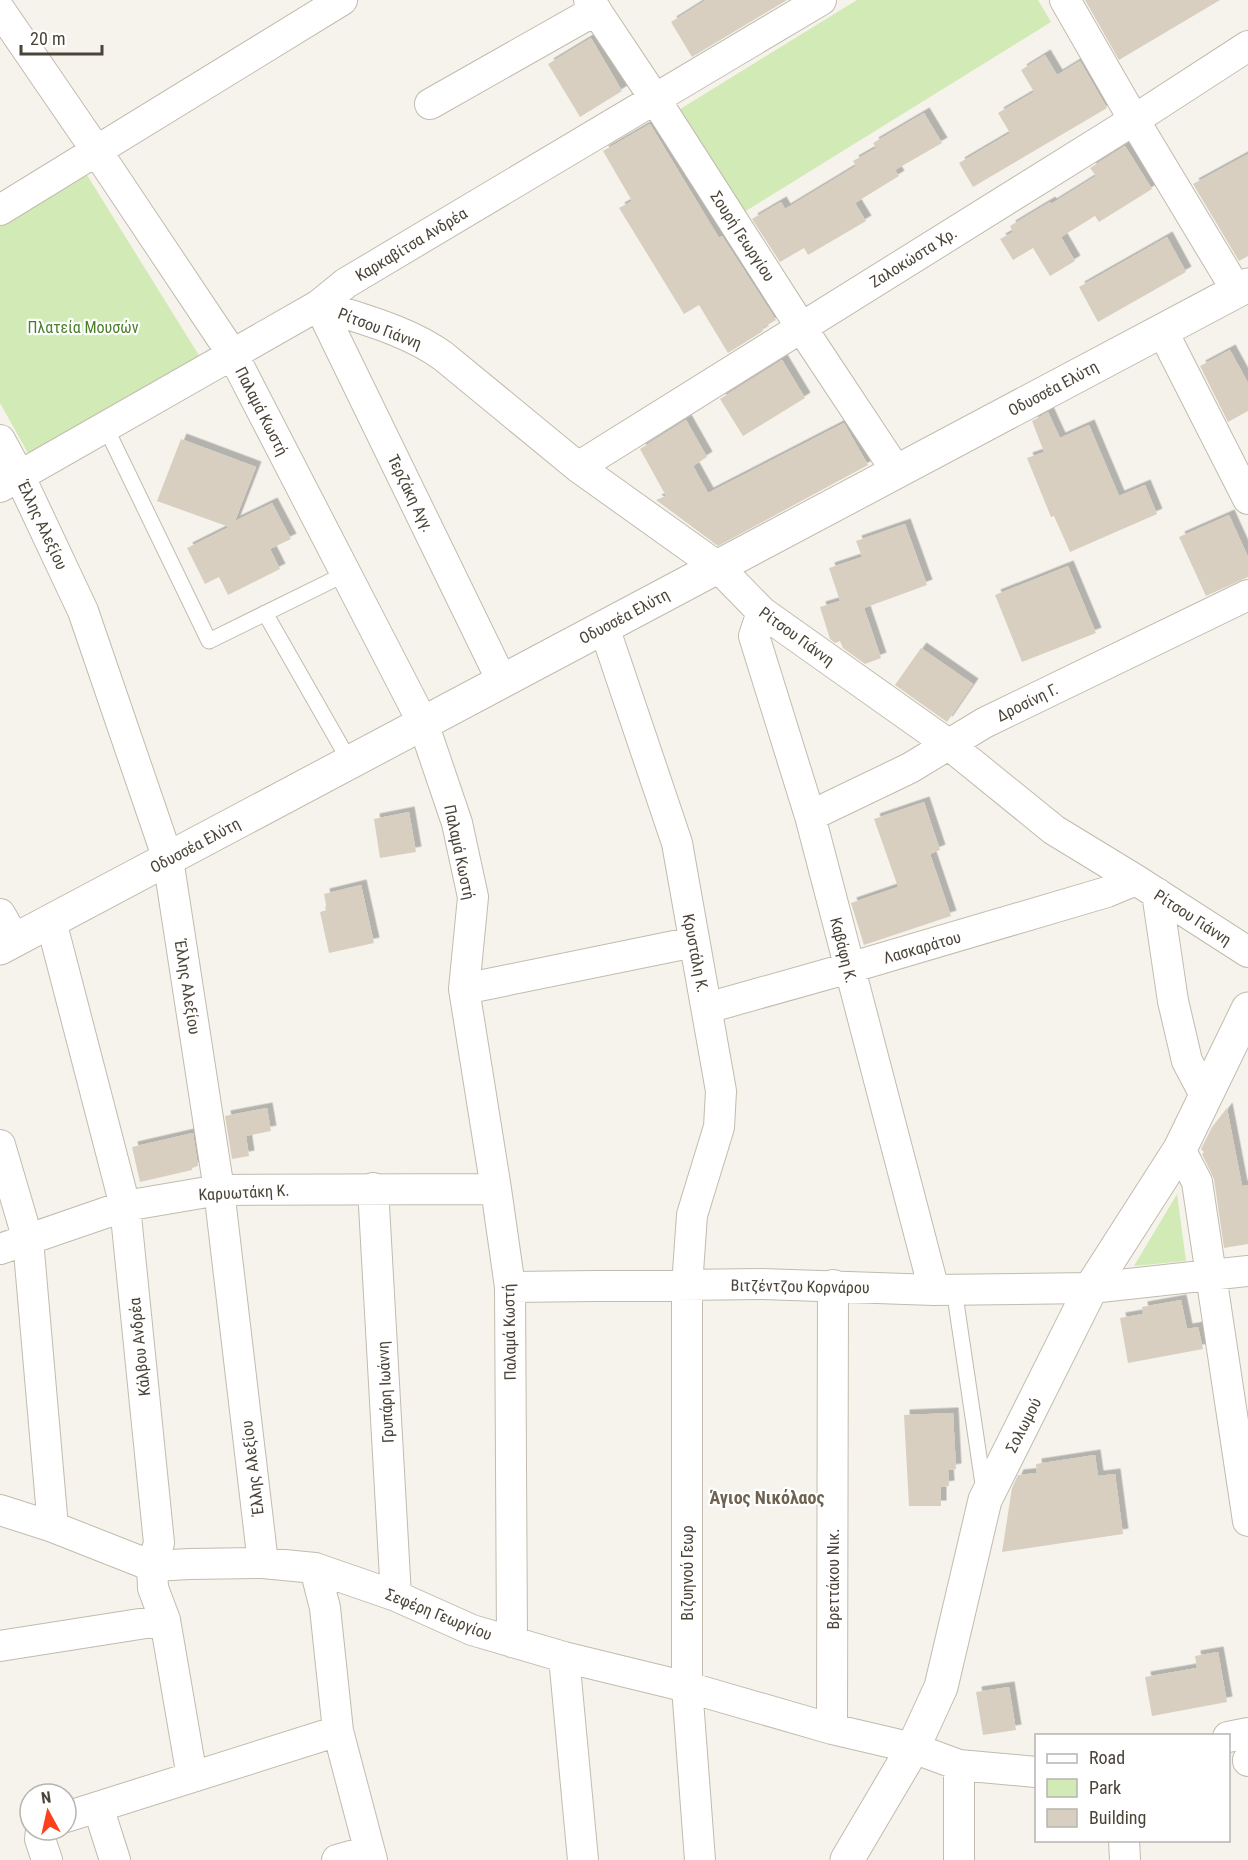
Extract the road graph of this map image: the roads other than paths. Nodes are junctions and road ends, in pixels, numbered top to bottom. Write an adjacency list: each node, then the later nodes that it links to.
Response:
1 (342, 0): 10 (street)
2 (822, 0): 7 (street, Καρκαβίτσα Ανδρέα)
3 (1065, 0): 9 (street)
4 (592, 5): 7 (street, Σουρή Γεωργίου); 8 (street)
5 (0, 10): 10 (street, Παλαμά Κωστή)
6 (1248, 46): 9 (street, Ζαλοκώστα Χρ.)
7 (655, 99): 13 (street, Καρκαβίτσα Ανδρέα); 14 (street, Σουρή Γεωργίου)
8 (430, 104)
9 (1134, 120): 12 (street); 14 (street, Ζαλοκώστα Χρ.)
10 (96, 150): 11 (street); 16 (street, Παλαμά Κωστή)
11 (0, 210)
12 (1242, 288): 15 (street, Οδυσσέα Ελύτη)
13 (319, 305): 16 (street, Καρκαβίτσα Ανδρέα); 19 (street, Ρίτσου Γιάννη); 29 (street, Τερζάκη Αγγ.)
14 (801, 327): 19 (street, Ζαλοκώστα Χρ.); 20 (street, Σουρή Γεωργίου)
15 (1162, 330): 20 (street, Οδυσσέα Ελύτη); 22 (street)
16 (233, 355): 17 (street, Καρκαβίτσα Ανδρέα); 24 (street, Παλαμά Κωστή)
17 (105, 426): 21 (street, Καρκαβίτσα Ανδρέα); 27 (lane)
18 (0, 440): 21 (street, Έλλης Αλεξίου)
19 (578, 467): 23 (street, Ρίτσου Γιάννη)
20 (897, 472): 23 (street, Οδυσσέα Ελύτη)
21 (9, 481): 34 (street, Έλλης Αλεξίου)
22 (1248, 499)
23 (718, 567): 26 (street, Ρίτσου Γιάννη); 28 (street, Οδυσσέα Ελύτη)
24 (345, 574): 27 (lane); 30 (street, Παλαμά Κωστή)
25 (1248, 595): 31 (street, Δροσίνη Γ.)
26 (762, 612): 31 (street, Ρίτσου Γιάννη); 33 (street, Καβάφη Κ.)
27 (265, 613): 32 (lane)
28 (604, 627): 29 (street, Οδυσσέα Ελύτη); 38 (street, Κρυστάλη Κ.)
29 (502, 681): 30 (street, Οδυσσέα Ελύτη)
30 (423, 723): 32 (street, Οδυσσέα Ελύτη); 41 (street, Παλαμά Κωστή)
31 (948, 744): 33 (street, Δροσίνη Γ.); 35 (street, Ρίτσου Γιάννη)
32 (350, 762): 34 (street, Οδυσσέα Ελύτη)
33 (810, 816): 40 (street, Καβάφη Κ.)
34 (168, 859): 36 (street, Οδυσσέα Ελύτη); 49 (street, Έλλης Αλεξίου)
35 (1147, 886): 39 (street, Ρίτσου Γιάννη); 40 (street, Λασκαράτου); 44 (street)
36 (51, 921): 37 (street, Οδυσσέα Ελύτη); 50 (street, Κάλβου Ανδρέα)
37 (5, 934)
38 (694, 942): 41 (street); 42 (street, Κρυστάλη Κ.)
39 (1248, 952)
40 (849, 968): 42 (street, Λασκαράτου); 59 (street, Καβάφη Κ.)
41 (464, 989): 48 (street, Παλαμά Κωστή)
42 (707, 1008): 55 (street, Κρυστάλη Κ.)
43 (1248, 1009): 44 (street, Σολωμού)
44 (1205, 1095): 46 (street, Σολωμού)
45 (0, 1145): 51 (street)
46 (1180, 1149): 54 (street); 58 (street, Σολωμού)
47 (373, 1188): 48 (street, Καρυωτάκη Κ.); 49 (street, Καρυωτάκη Κ.); 67 (street, Γρυπάρη Ιωάννη)
48 (496, 1189): 57 (street, Παλαμά Κωστή)
49 (219, 1190): 50 (street, Καρυωτάκη Κ.); 64 (street, Έλλης Αλεξίου)
50 (125, 1206): 51 (street, Καρυωτάκη Κ.); 65 (street, Κάλβου Ανδρέα)
51 (28, 1240): 52 (street, Καρυωτάκη Κ.); 63 (street)
52 (0, 1249)
53 (1248, 1271): 54 (street, Βιτζέντζου Κορνάρου)
54 (1210, 1275): 58 (street, Βιτζέντζου Κορνάρου); 62 (street)
55 (687, 1286): 56 (street, Βιτζέντζου Κορνάρου); 57 (street, Βιτζέντζου Κορνάρου); 72 (street, Βιζυηνού Γεωρ)
56 (833, 1286): 59 (street, Βιτζέντζου Κορνάρου); 73 (street, Βρεττάκου Νικ.)
57 (510, 1287): 69 (street, Παλαμά Κωστή)
58 (1091, 1288): 59 (street, Βιτζέντζου Κορνάρου); 60 (street, Σολωμού)
59 (944, 1290): 60 (lane)
60 (985, 1500): 77 (street, Σολωμού)
61 (0, 1510): 63 (street, Σεφέρη Γεωργίου)
62 (1248, 1521)
63 (53, 1527): 65 (street, Σεφέρη Γεωργίου)
64 (263, 1563): 65 (street, Σεφέρη Γεωργίου); 66 (street, Σεφέρη Γεωργίου)
65 (152, 1566): 68 (street, Κάλβου Ανδρέα)
66 (315, 1568): 67 (street, Σεφέρη Γεωργίου); 74 (street)
67 (396, 1596): 69 (street, Σεφέρη Γεωργίου)
68 (165, 1620): 70 (street); 80 (street, Κάλβου Ανδρέα)
69 (512, 1642): 71 (street, Σεφέρη Γεωργίου)
70 (0, 1646)
71 (564, 1657): 72 (street, Σεφέρη Γεωργίου); 89 (street)
72 (687, 1687): 73 (street, Σεφέρη Γεωργίου); 90 (street, Βιζυηνού Γεωρ)
73 (832, 1729): 77 (street, Σεφέρη Γεωργίου)
74 (338, 1731): 80 (street); 85 (street)
75 (1248, 1733): 76 (street)
76 (1230, 1737)
77 (913, 1748): 78 (street, Σεφέρη Γεωργίου); 91 (street, Σολωμού)
78 (959, 1765): 79 (street, Σεφέρη Γεωργίου); 92 (street)
79 (1035, 1772)
80 (192, 1778): 81 (street)
81 (98, 1807): 82 (street); 87 (street)
82 (78, 1813)
83 (41, 1842): 86 (street)
84 (1124, 1842): 93 (street)
85 (370, 1856): 88 (street)
86 (47, 1860)
87 (115, 1860)
88 (337, 1860)
89 (584, 1860)
90 (700, 1860)
91 (847, 1860)
92 (959, 1860)
93 (1125, 1860)

